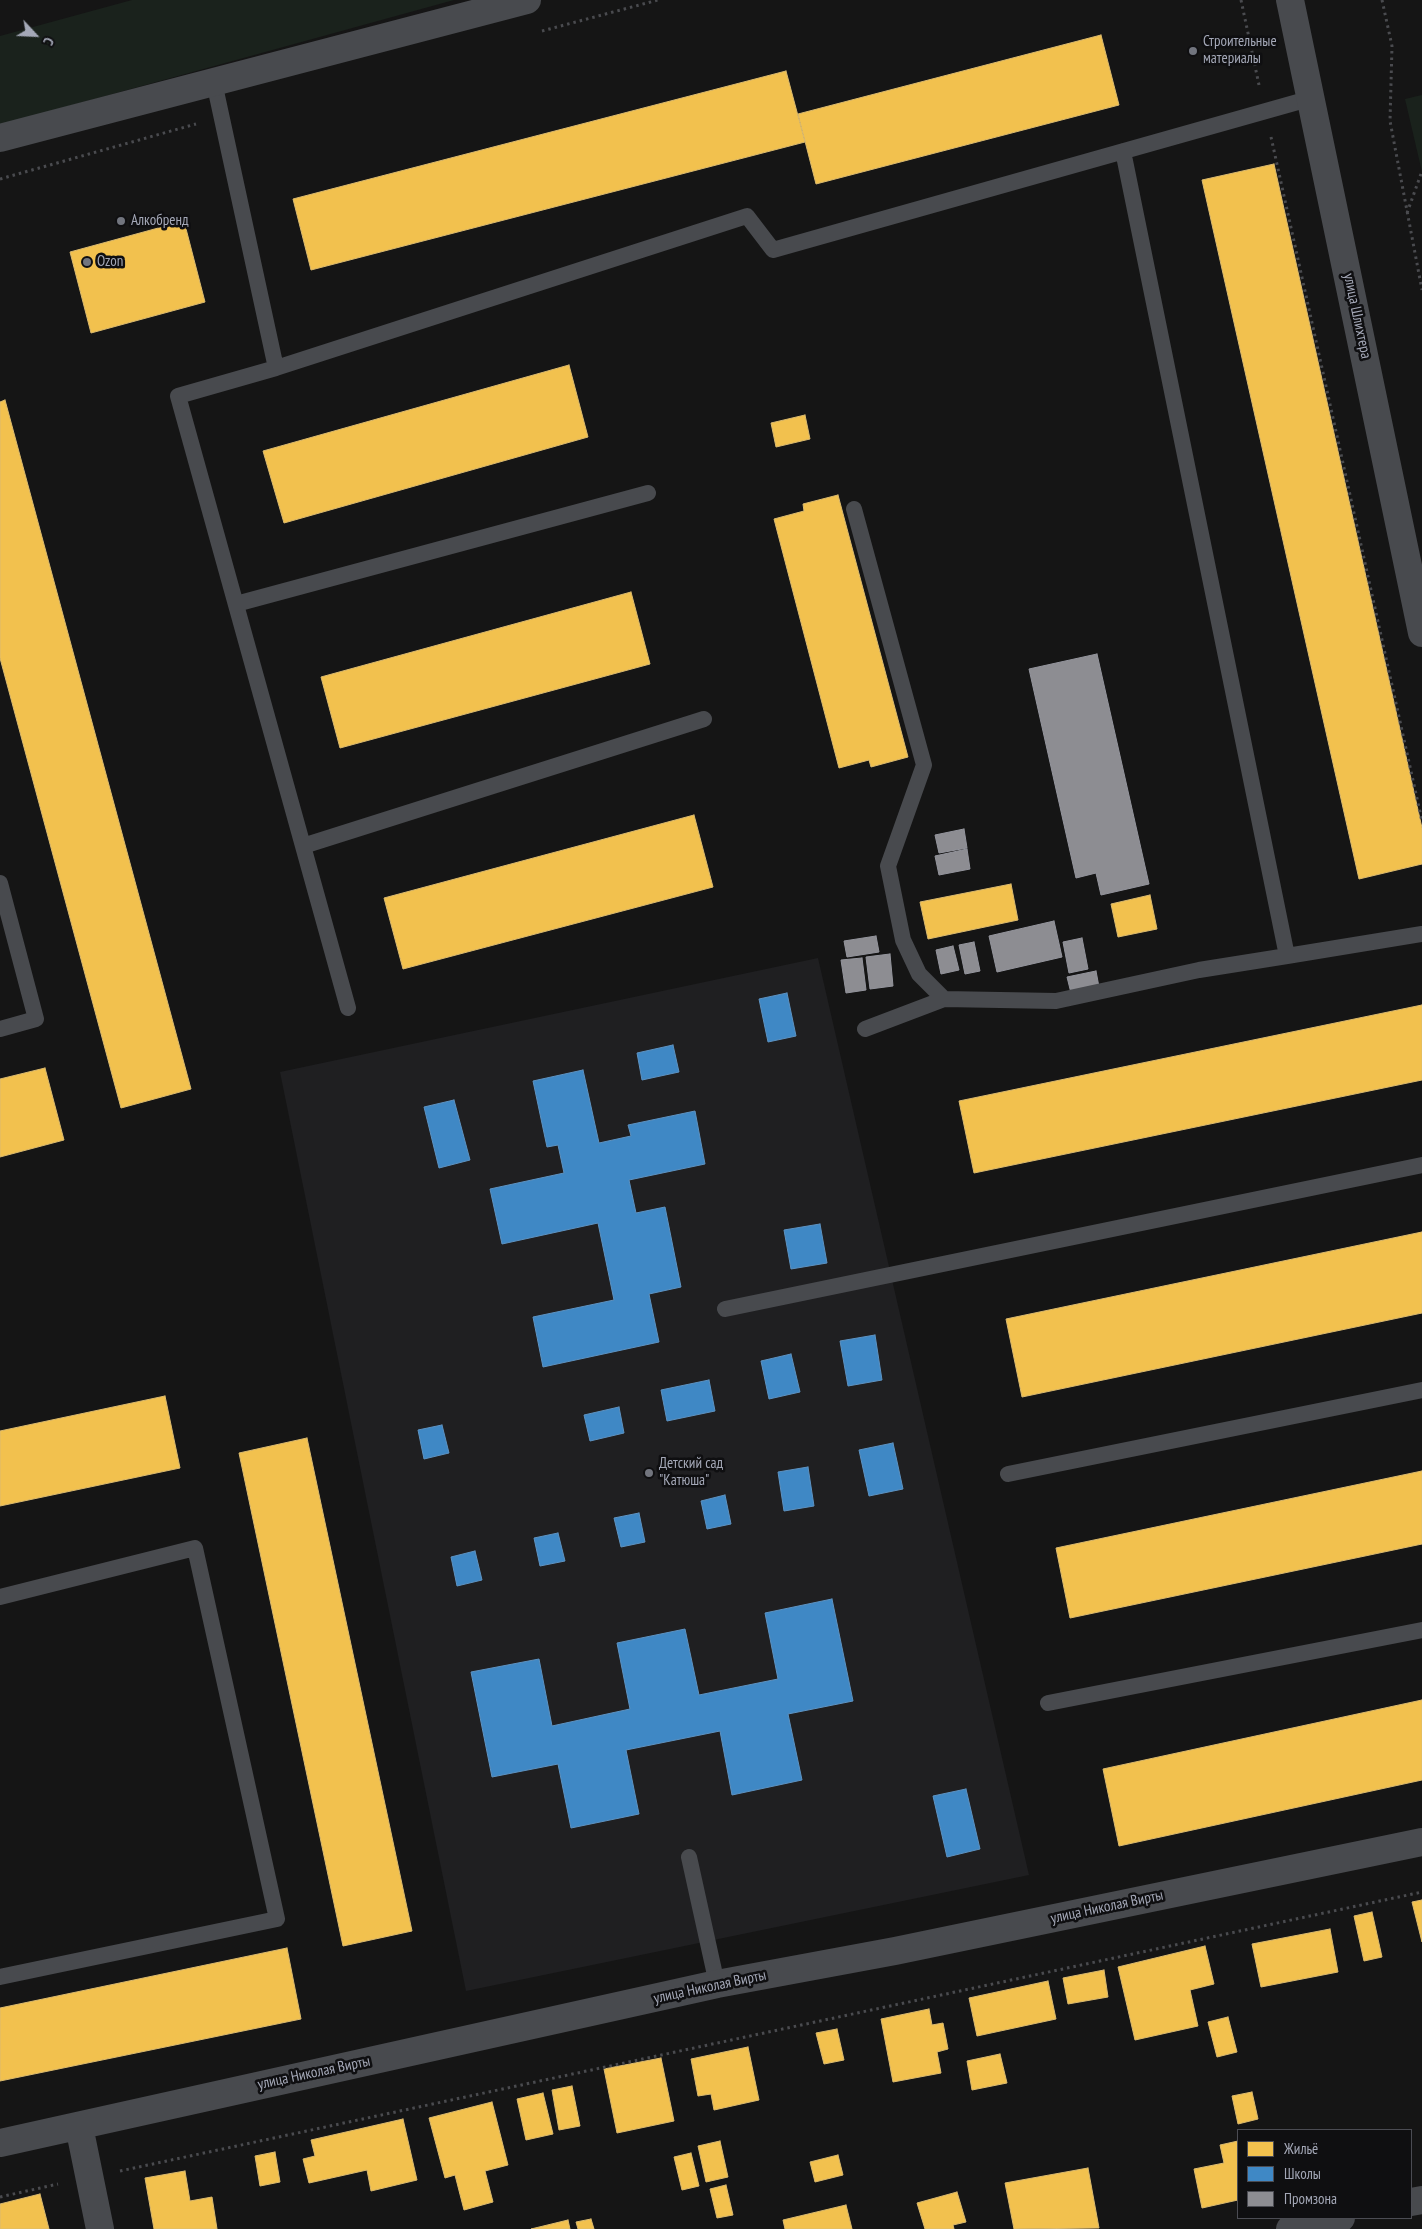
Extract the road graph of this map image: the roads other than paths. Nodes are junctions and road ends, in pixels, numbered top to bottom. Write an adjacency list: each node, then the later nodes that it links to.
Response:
1 (527, 0): 3 (street)
2 (1290, 0): 4 (street, улица Шлихтера)
3 (214, 82): 5 (street); 7 (lane)
4 (1312, 98): 6 (lane); 11 (street, улица Шлихтера)
5 (0, 138)
6 (1123, 151): 7 (lane); 16 (lane)
7 (276, 368): 10 (lane)
8 (648, 493): 10 (lane)
9 (854, 509): 17 (lane)
10 (236, 604): 13 (lane)
11 (1422, 633)
12 (704, 719): 13 (lane)
13 (303, 846): 18 (lane)
14 (0, 883): 20 (lane)
15 (1422, 934): 16 (lane)
16 (1287, 956): 17 (lane)
17 (944, 999): 19 (lane)
18 (348, 1008)
19 (865, 1028)
20 (0, 1029)
21 (1422, 1165): 22 (lane)
22 (725, 1310)
23 (1422, 1390): 24 (lane)
24 (1008, 1474)
25 (0, 1597): 30 (lane)
26 (1422, 1630): 27 (lane)
27 (1048, 1704)
28 (1422, 1842): 31 (street, улица Николая Вирты)
29 (689, 1858): 31 (lane)
30 (0, 1977)
31 (717, 1984): 32 (street, улица Николая Вирты)
32 (79, 2126): 33 (street, улица Николая Вирты); 35 (street)
33 (0, 2143)
34 (1336, 2219): 36 (street)
35 (100, 2229)
36 (1290, 2229)

